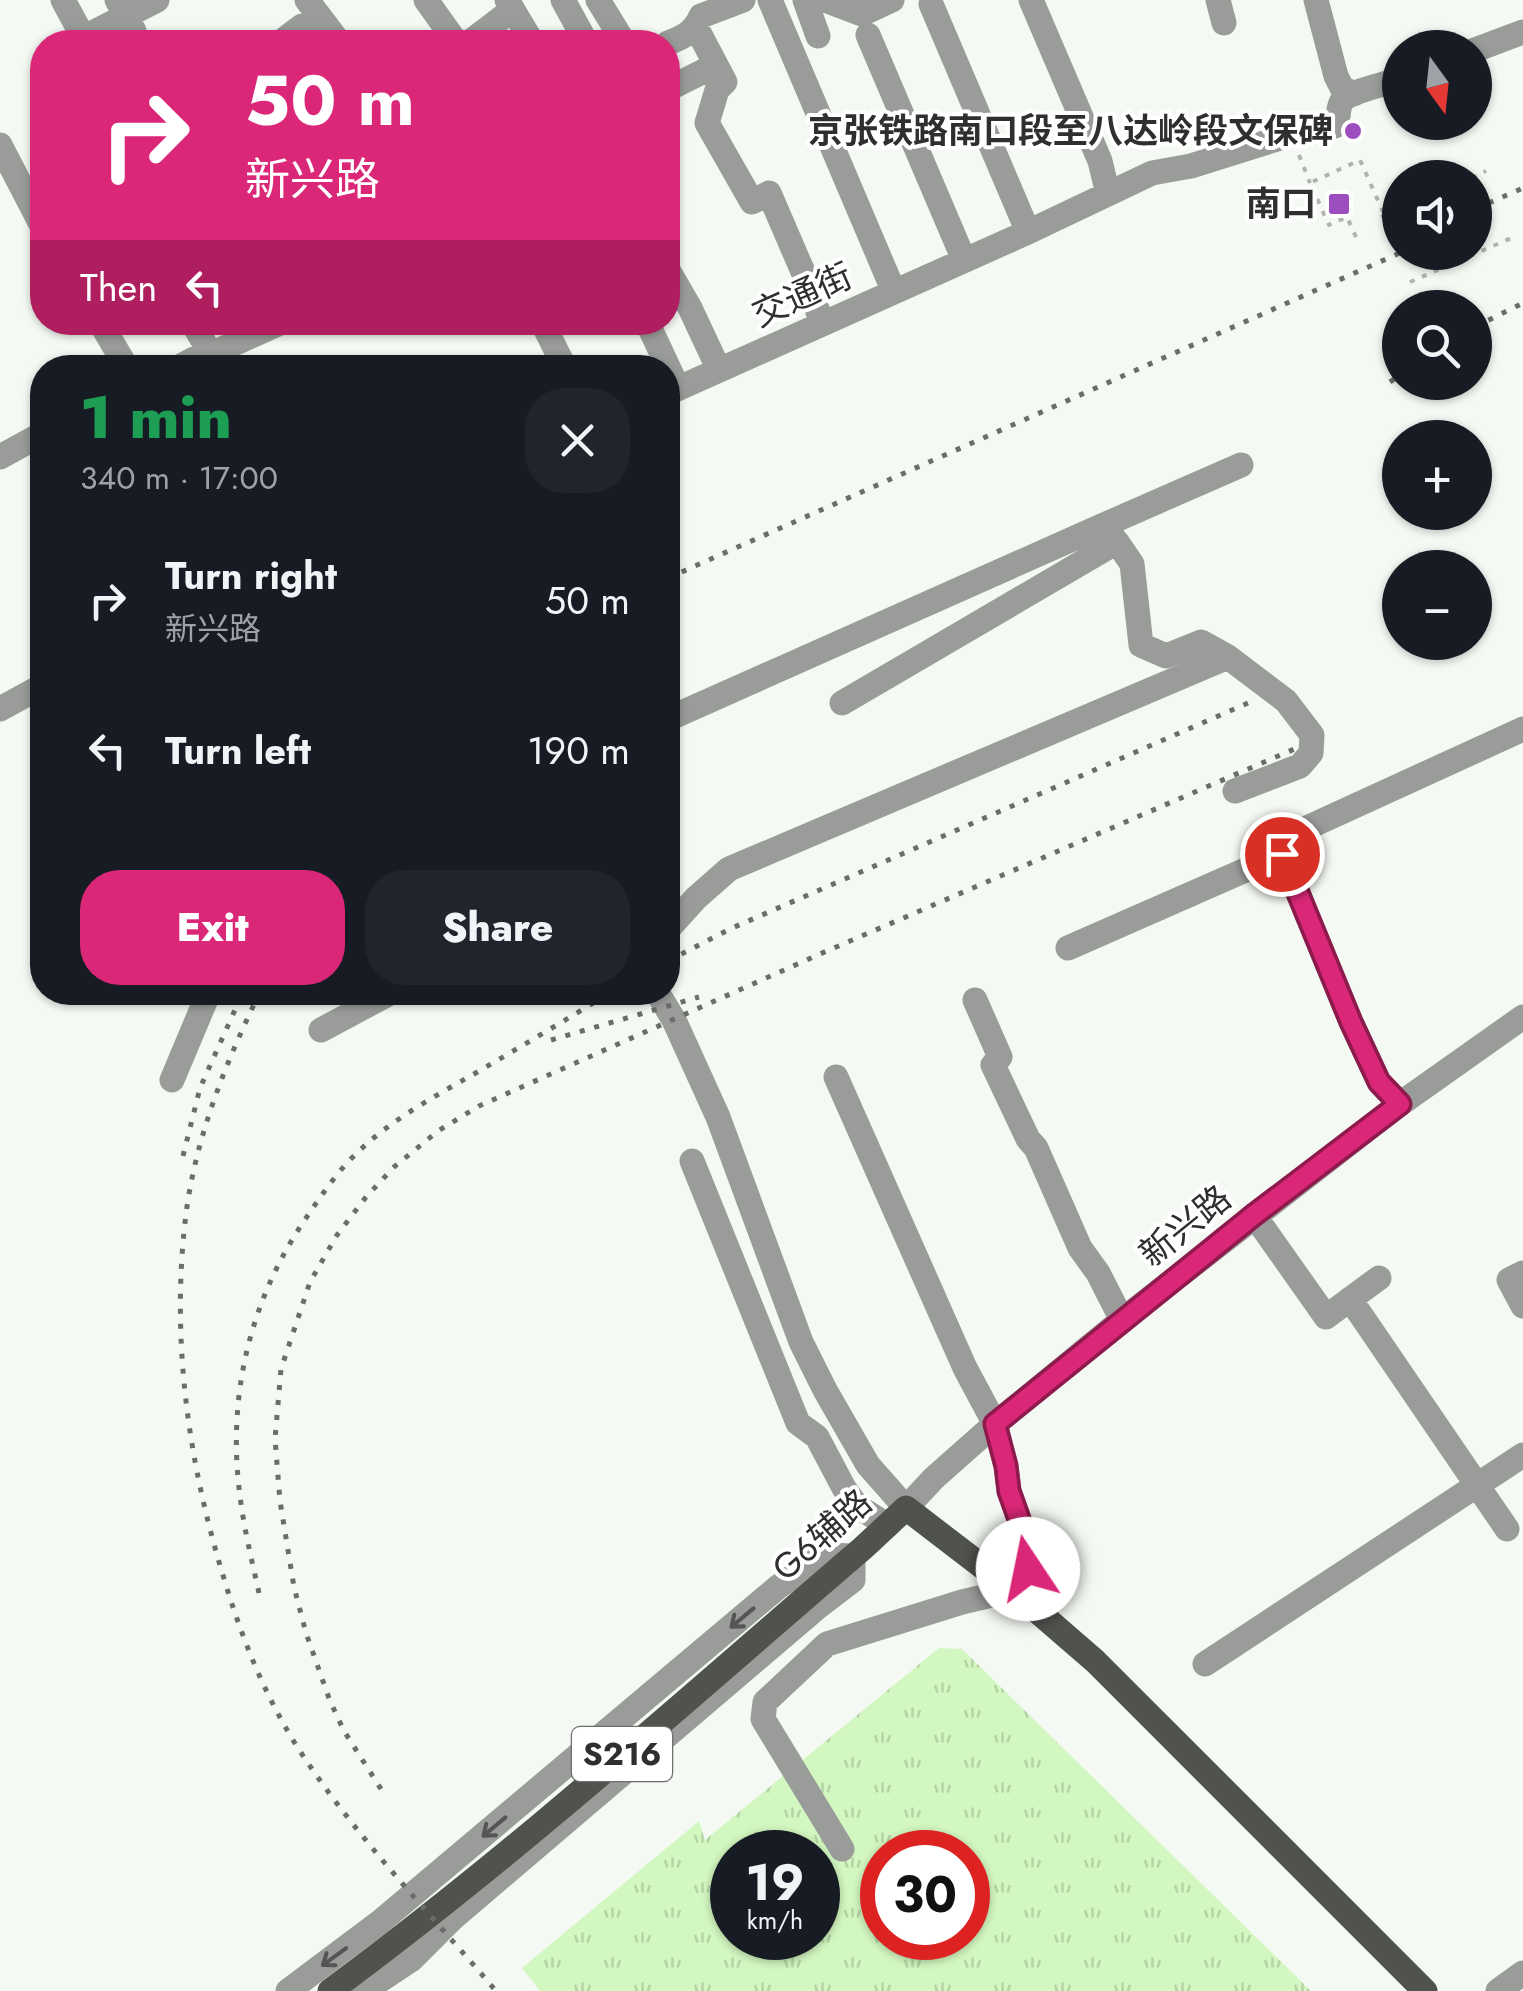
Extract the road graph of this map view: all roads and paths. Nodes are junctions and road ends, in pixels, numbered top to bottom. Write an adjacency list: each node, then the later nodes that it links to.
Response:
1 (63, 0): 18 (street)
2 (156, 0): 15 (street)
3 (562, 0): 25 (street)
4 (598, 0): 26 (street)
5 (743, 0): 17 (street)
6 (770, 0): 50 (street)
7 (806, 0): 29 (street)
8 (825, 0): 9 (street)
9 (892, 0)
10 (1031, 0): 40 (street)
11 (1316, 0): 35 (street)
12 (931, 4): 42 (street)
13 (510, 5): 23 (street); 24 (street)
14 (425, 6): 22 (street)
15 (121, 8): 19 (street); 20 (street)
16 (304, 13): 21 (street)
17 (696, 27): 30 (street); 32 (street)
18 (75, 30)
19 (92, 30)
20 (133, 30)
21 (324, 30)
22 (454, 30)
23 (482, 30)
24 (525, 30)
25 (579, 30)
26 (616, 30)
27 (1523, 32): 31 (street)
28 (868, 35): 46 (street)
29 (818, 36)
30 (680, 39)
31 (1492, 44)
32 (716, 65): 33 (street); 51 (street)
33 (680, 83)
34 (1382, 85): 35 (street)
35 (1354, 94): 36 (street, 交通街)
36 (1290, 135): 39 (path); 40 (street, 交通街)
37 (0, 145): 38 (street)
38 (30, 180)
39 (1310, 183): 41 (path); 44 (path)
40 (1108, 194): 42 (street, 交通街)
41 (1382, 210)
42 (1028, 232): 46 (street, 交通街)
43 (1516, 236): 45 (path)
44 (1356, 237)
45 (1492, 246)
46 (964, 260): 50 (street, 交通街)
47 (1437, 270): 48 (path)
48 (1410, 282)
49 (680, 291): 56 (street)
50 (894, 292): 51 (street, 交通街)
51 (822, 324): 56 (street, 交通街)
52 (200, 335): 54 (street)
53 (254, 335): 54 (street)
54 (209, 351): 55 (street)
55 (201, 355)
56 (719, 370): 57 (street, 交通街)
57 (680, 388)
58 (30, 440): 59 (street)
59 (0, 456)
60 (1241, 465): 61 (street)
61 (1111, 534): 62 (street); 64 (street); 66 (street)
62 (1228, 657): 68 (street); 70 (street)
63 (30, 692): 65 (street)
64 (842, 703)
65 (0, 708)
66 (680, 714)
67 (1523, 729): 69 (street)
68 (1235, 791)
69 (1282, 854): 71 (street); 80 (street)
70 (680, 916)
71 (1068, 948)
72 (974, 1000): 87 (street)
73 (204, 1005): 79 (street)
74 (368, 1005): 77 (street)
75 (665, 1005): 91 (street)
76 (1523, 1017): 80 (street, 新兴路)
77 (321, 1030)
78 (836, 1078): 88 (street)
79 (172, 1080)
80 (1400, 1104): 82 (street, 新兴路)
81 (692, 1160): 91 (street)
82 (1254, 1215): 85 (street); 87 (street, 新兴路)
83 (1523, 1273): 86 (street)
84 (1379, 1278): 85 (street)
85 (1350, 1299): 90 (street)
86 (1523, 1306)
87 (1122, 1320): 88 (street, 新兴路)
88 (995, 1424): 91 (street, 新兴路); 94 (street)
89 (1523, 1454): 90 (street)
90 (1476, 1486): 92 (street); 97 (street)
91 (896, 1516): 93 (main road, G6辅路 / S216); 94 (main road, G6辅路)
92 (1506, 1529)
93 (853, 1556): 95 (street); 100 (street, one-way to 100); 101 (main road, G6辅路 / S216)
94 (1013, 1590): 96 (street); 103 (main road, G6辅路)
95 (819, 1606): 96 (street); 102 (street)
96 (827, 1644): 98 (street)
97 (1206, 1664)
98 (842, 1848)
99 (1523, 1974): 104 (street)
100 (288, 1991)
101 (330, 1991)
102 (364, 1991)
103 (1426, 1991)
104 (1498, 1991)

